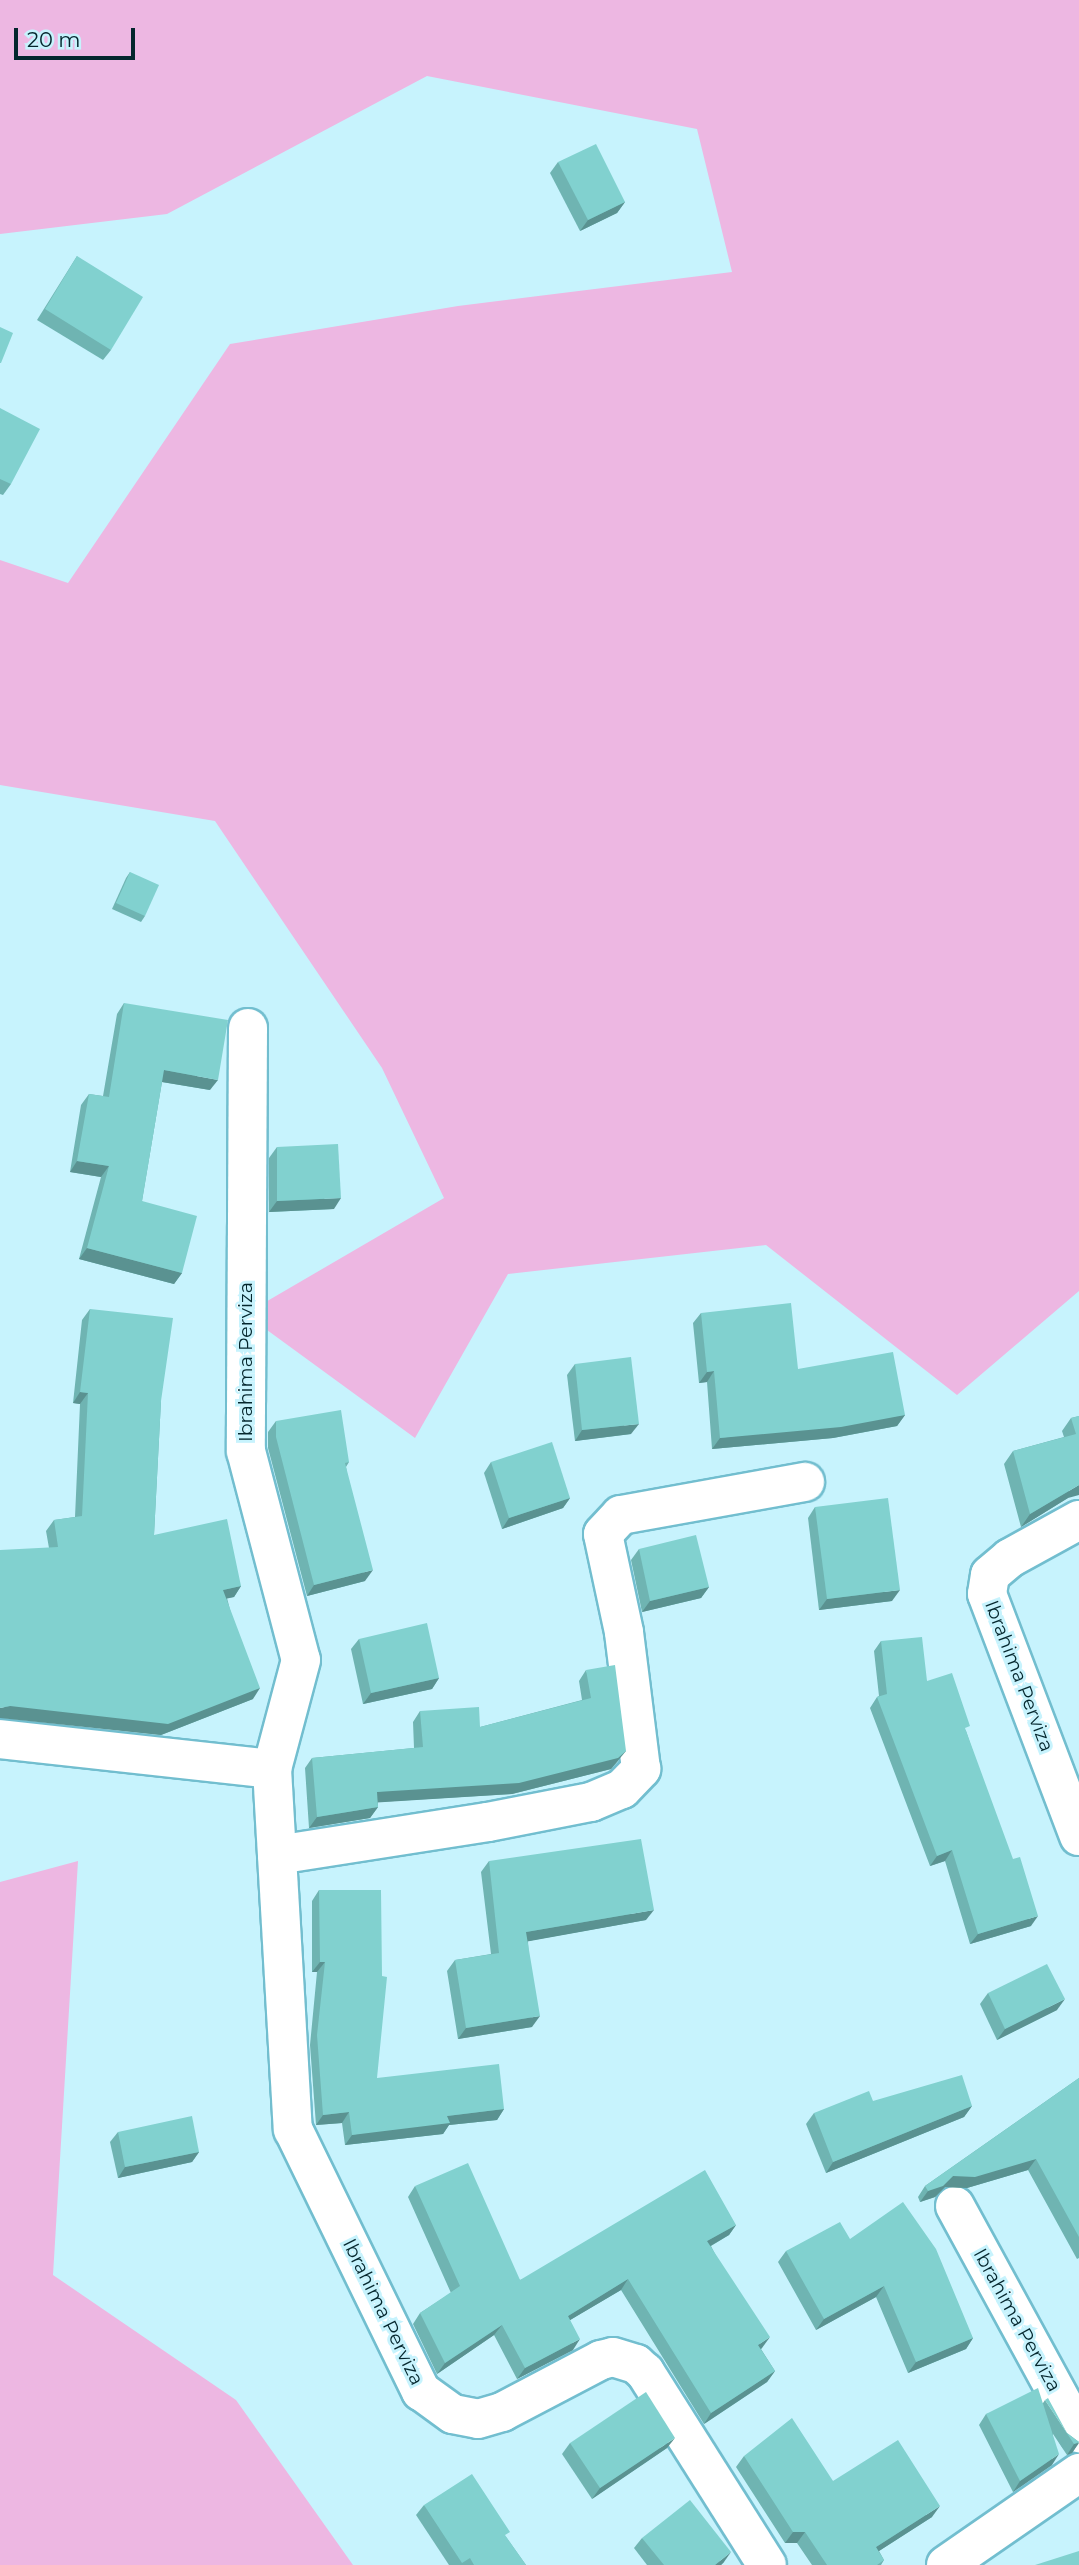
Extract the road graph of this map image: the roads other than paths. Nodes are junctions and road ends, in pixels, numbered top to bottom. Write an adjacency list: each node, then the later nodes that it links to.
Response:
1 (248, 1028): 5 (street, Ibrahima Perviza)
2 (804, 1482): 7 (street)
3 (1079, 1520): 6 (street, Ibrahima Perviza)
4 (0, 1739): 5 (street)
5 (272, 1769): 7 (street, Ibrahima Perviza)
6 (1079, 1836)
7 (276, 1855): 11 (street, Ibrahima Perviza)
8 (955, 2206): 9 (street, Ibrahima Perviza)
9 (1079, 2433)
10 (1079, 2473): 12 (street)
11 (767, 2565)
12 (946, 2565)

